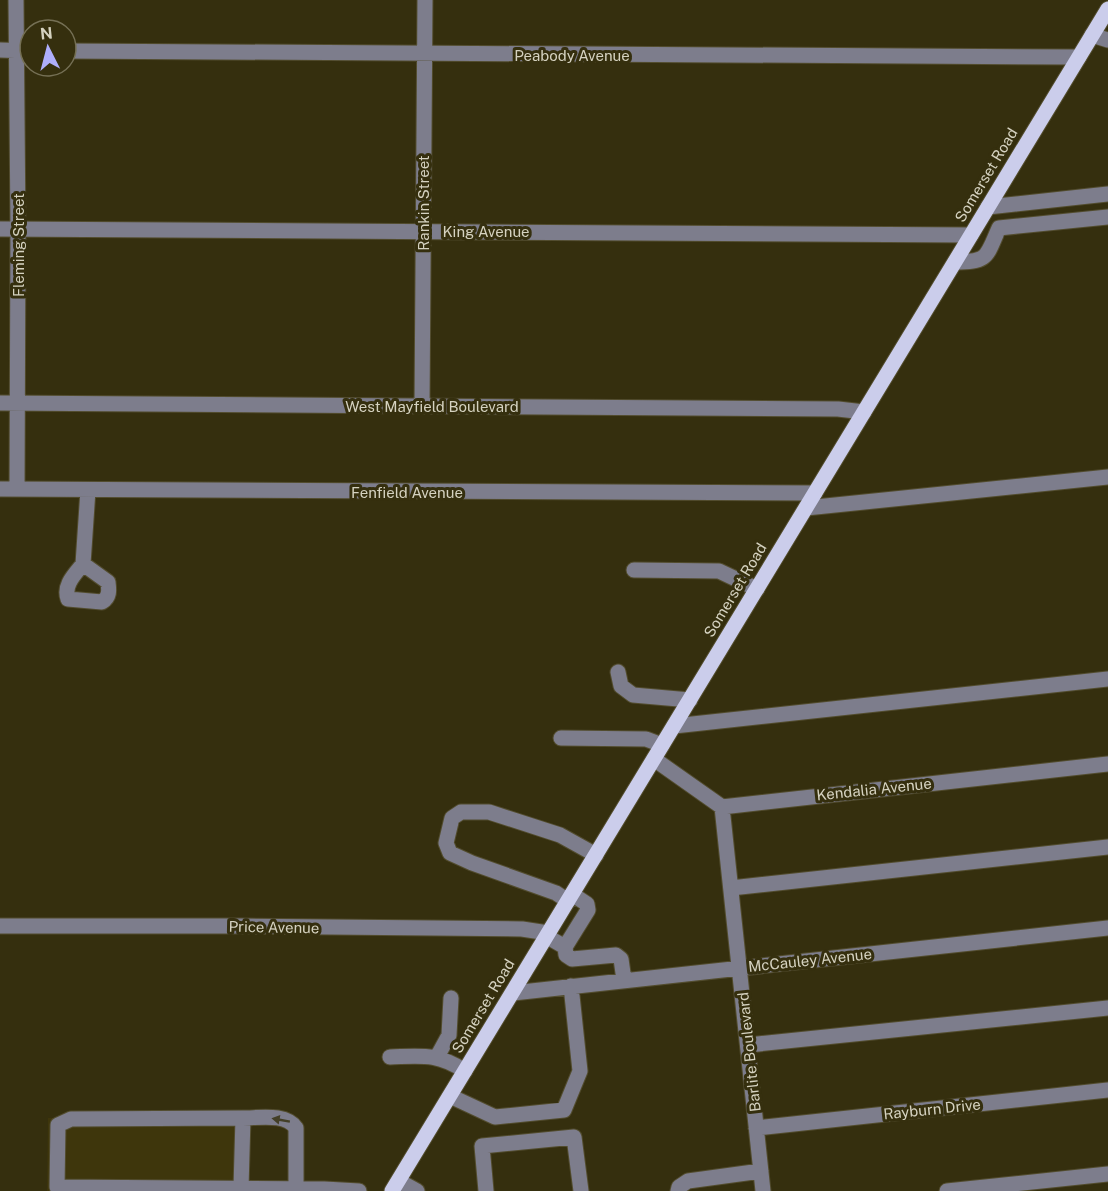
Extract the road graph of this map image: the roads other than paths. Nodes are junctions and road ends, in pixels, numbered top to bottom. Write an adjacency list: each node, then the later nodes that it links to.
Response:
1 (16, 0): 4 (street, Fleming Street)
2 (425, 0): 10 (street, Rankin Street)
3 (1108, 9): 5 (main road, Somerset Road)
4 (19, 18)
5 (1092, 35): 6 (street); 11 (main road, Somerset Road)
6 (1108, 39)
7 (0, 50): 8 (street)
8 (18, 50)
9 (78, 51): 10 (street, Peabody Avenue)
10 (425, 54): 11 (street, Peabody Avenue); 18 (street, Rankin Street)
11 (1078, 57): 14 (main road, Somerset Road)
12 (22, 78): 17 (street, Fleming Street)
13 (1108, 194): 14 (street)
14 (988, 207): 19 (main road, Somerset Road)
15 (1108, 217): 20 (street)
16 (0, 229): 17 (street, King Avenue)
17 (18, 229): 18 (street, King Avenue); 22 (street, Fleming Street)
18 (423, 231): 19 (street, King Avenue); 23 (street, Rankin Street)
19 (971, 235): 20 (main road, Somerset Road)
20 (955, 262): 24 (main road, Somerset Road)
21 (0, 403): 22 (street, West Mayfield Boulevard)
22 (18, 403): 23 (street, West Mayfield Boulevard); 27 (street, Fleming Street)
23 (422, 406): 24 (street, West Mayfield Boulevard)
24 (864, 412): 29 (main road, Somerset Road)
25 (1108, 477): 30 (street)
26 (0, 489): 27 (street, Fenfield Avenue)
27 (17, 489): 28 (street, Fenfield Avenue)
28 (88, 490): 29 (street, Fenfield Avenue); 31 (street)
29 (815, 493): 30 (main road, Somerset Road)
30 (806, 508): 33 (main road, Somerset Road)
31 (83, 564)
32 (634, 570): 33 (street)
33 (757, 589): 36 (main road, Somerset Road)
34 (618, 672): 36 (street)
35 (1108, 679): 37 (street)
36 (690, 700): 37 (main road, Somerset Road)
37 (674, 726): 39 (main road, Somerset Road)
38 (561, 738): 39 (street)
39 (662, 745): 40 (main road, Somerset Road)
40 (654, 759): 42 (street); 44 (main road, Somerset Road)
41 (1108, 764): 42 (street, Kendalia Avenue)
42 (722, 807): 45 (street, Barlite Boulevard)
43 (1108, 847): 45 (street)
44 (596, 855): 46 (main road, Somerset Road); 46 (street)
45 (731, 888): 51 (street, Barlite Boulevard)
46 (570, 897): 49 (main road, Somerset Road); 50 (street)
47 (0, 926): 49 (street, Price Avenue)
48 (1108, 928): 51 (street, McCauley Avenue)
49 (547, 935): 50 (street); 54 (main road, Somerset Road)
50 (565, 947): 52 (street)
51 (740, 968): 52 (street, McCauley Avenue); 57 (street, Barlite Boulevard)
52 (624, 981): 53 (street, McCauley Avenue)
53 (571, 986): 54 (street, McCauley Avenue); 62 (street)
54 (513, 993): 60 (main road, Somerset Road)
55 (451, 998): 59 (street)
56 (1108, 1008): 57 (street)
57 (748, 1045): 64 (street, Barlite Boulevard)
58 (390, 1057): 59 (street)
59 (437, 1057): 60 (street)
60 (465, 1071): 62 (main road, Somerset Road)
61 (1108, 1090): 64 (street, Rayburn Drive)
62 (450, 1096): 67 (main road, Somerset Road)
63 (243, 1118): 68 (street); 70 (street, one-way to 63); 71 (street)
64 (756, 1128): 65 (street, Barlite Boulevard)
65 (761, 1171): 77 (street); 78 (street, Barlite Boulevard)
66 (1108, 1174): 79 (street)
67 (396, 1186): 74 (street)
68 (105, 1189): 69 (street)
69 (137, 1189): 71 (street)
70 (296, 1189): 71 (street); 72 (street)
71 (241, 1190)
72 (325, 1190): 73 (street)
73 (359, 1191)
74 (417, 1191)
75 (486, 1191): 76 (street)
76 (581, 1191)
77 (678, 1191)
78 (763, 1191)
79 (947, 1191)

